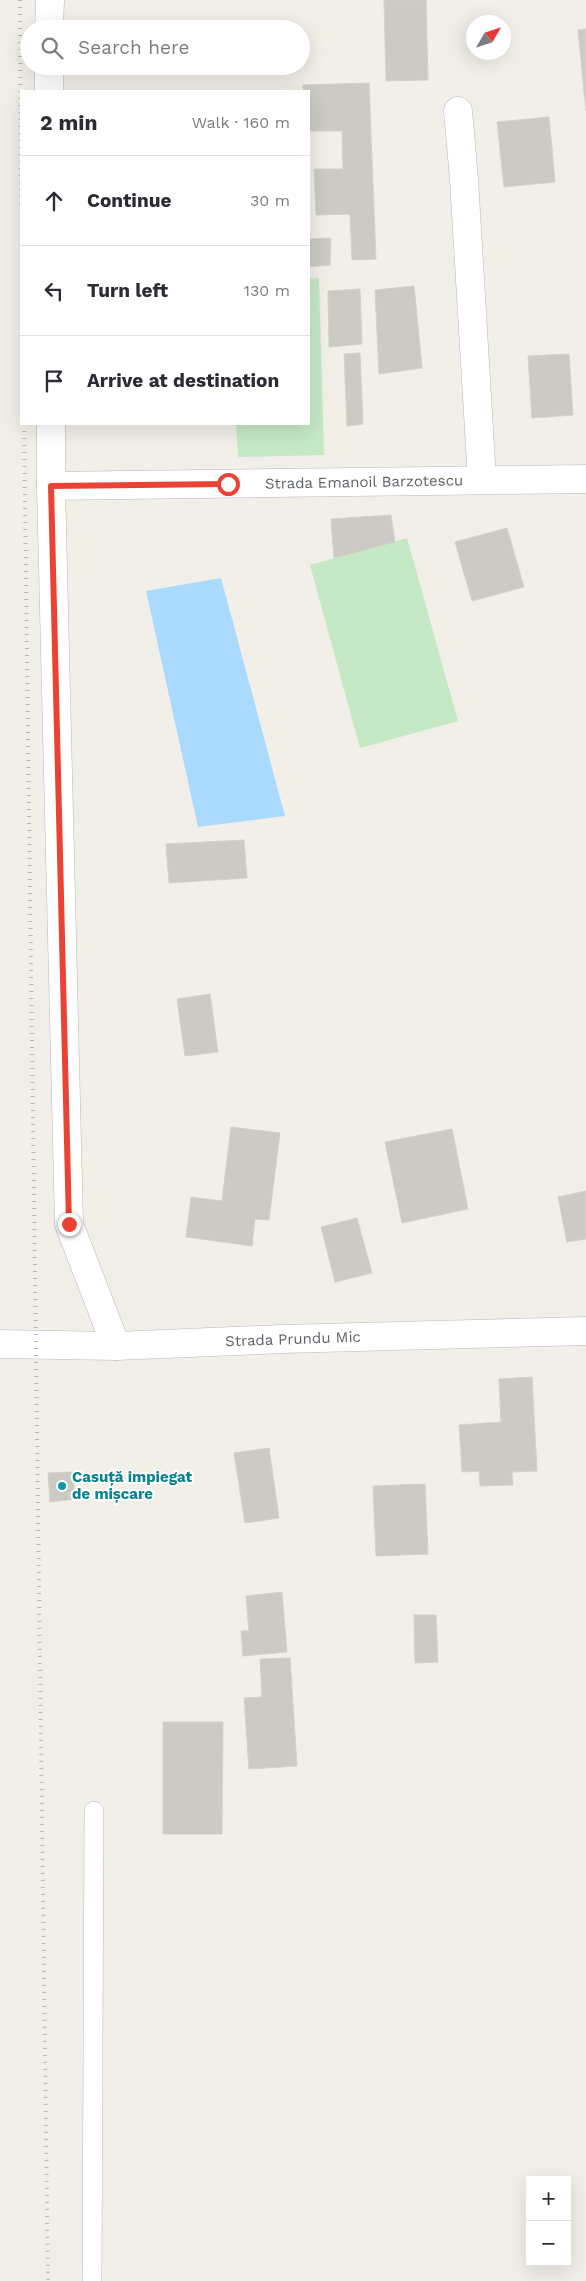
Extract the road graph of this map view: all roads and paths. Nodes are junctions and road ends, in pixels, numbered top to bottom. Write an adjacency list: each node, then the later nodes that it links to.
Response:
1 (50, 0): 2 (street)
2 (49, 20)
3 (49, 75): 4 (street)
4 (49, 90)
5 (458, 111): 8 (street)
6 (51, 425): 9 (street)
7 (586, 479): 8 (street, Strada Emanoil Barzotescu)
8 (482, 480): 9 (street, Strada Emanoil Barzotescu)
9 (51, 486): 12 (street)
10 (586, 1332): 12 (street, Strada Prundu Mic)
11 (0, 1344): 12 (street, Strada Prundu Mic)
12 (116, 1346)
13 (94, 1811): 14 (lane)
14 (92, 2281)

